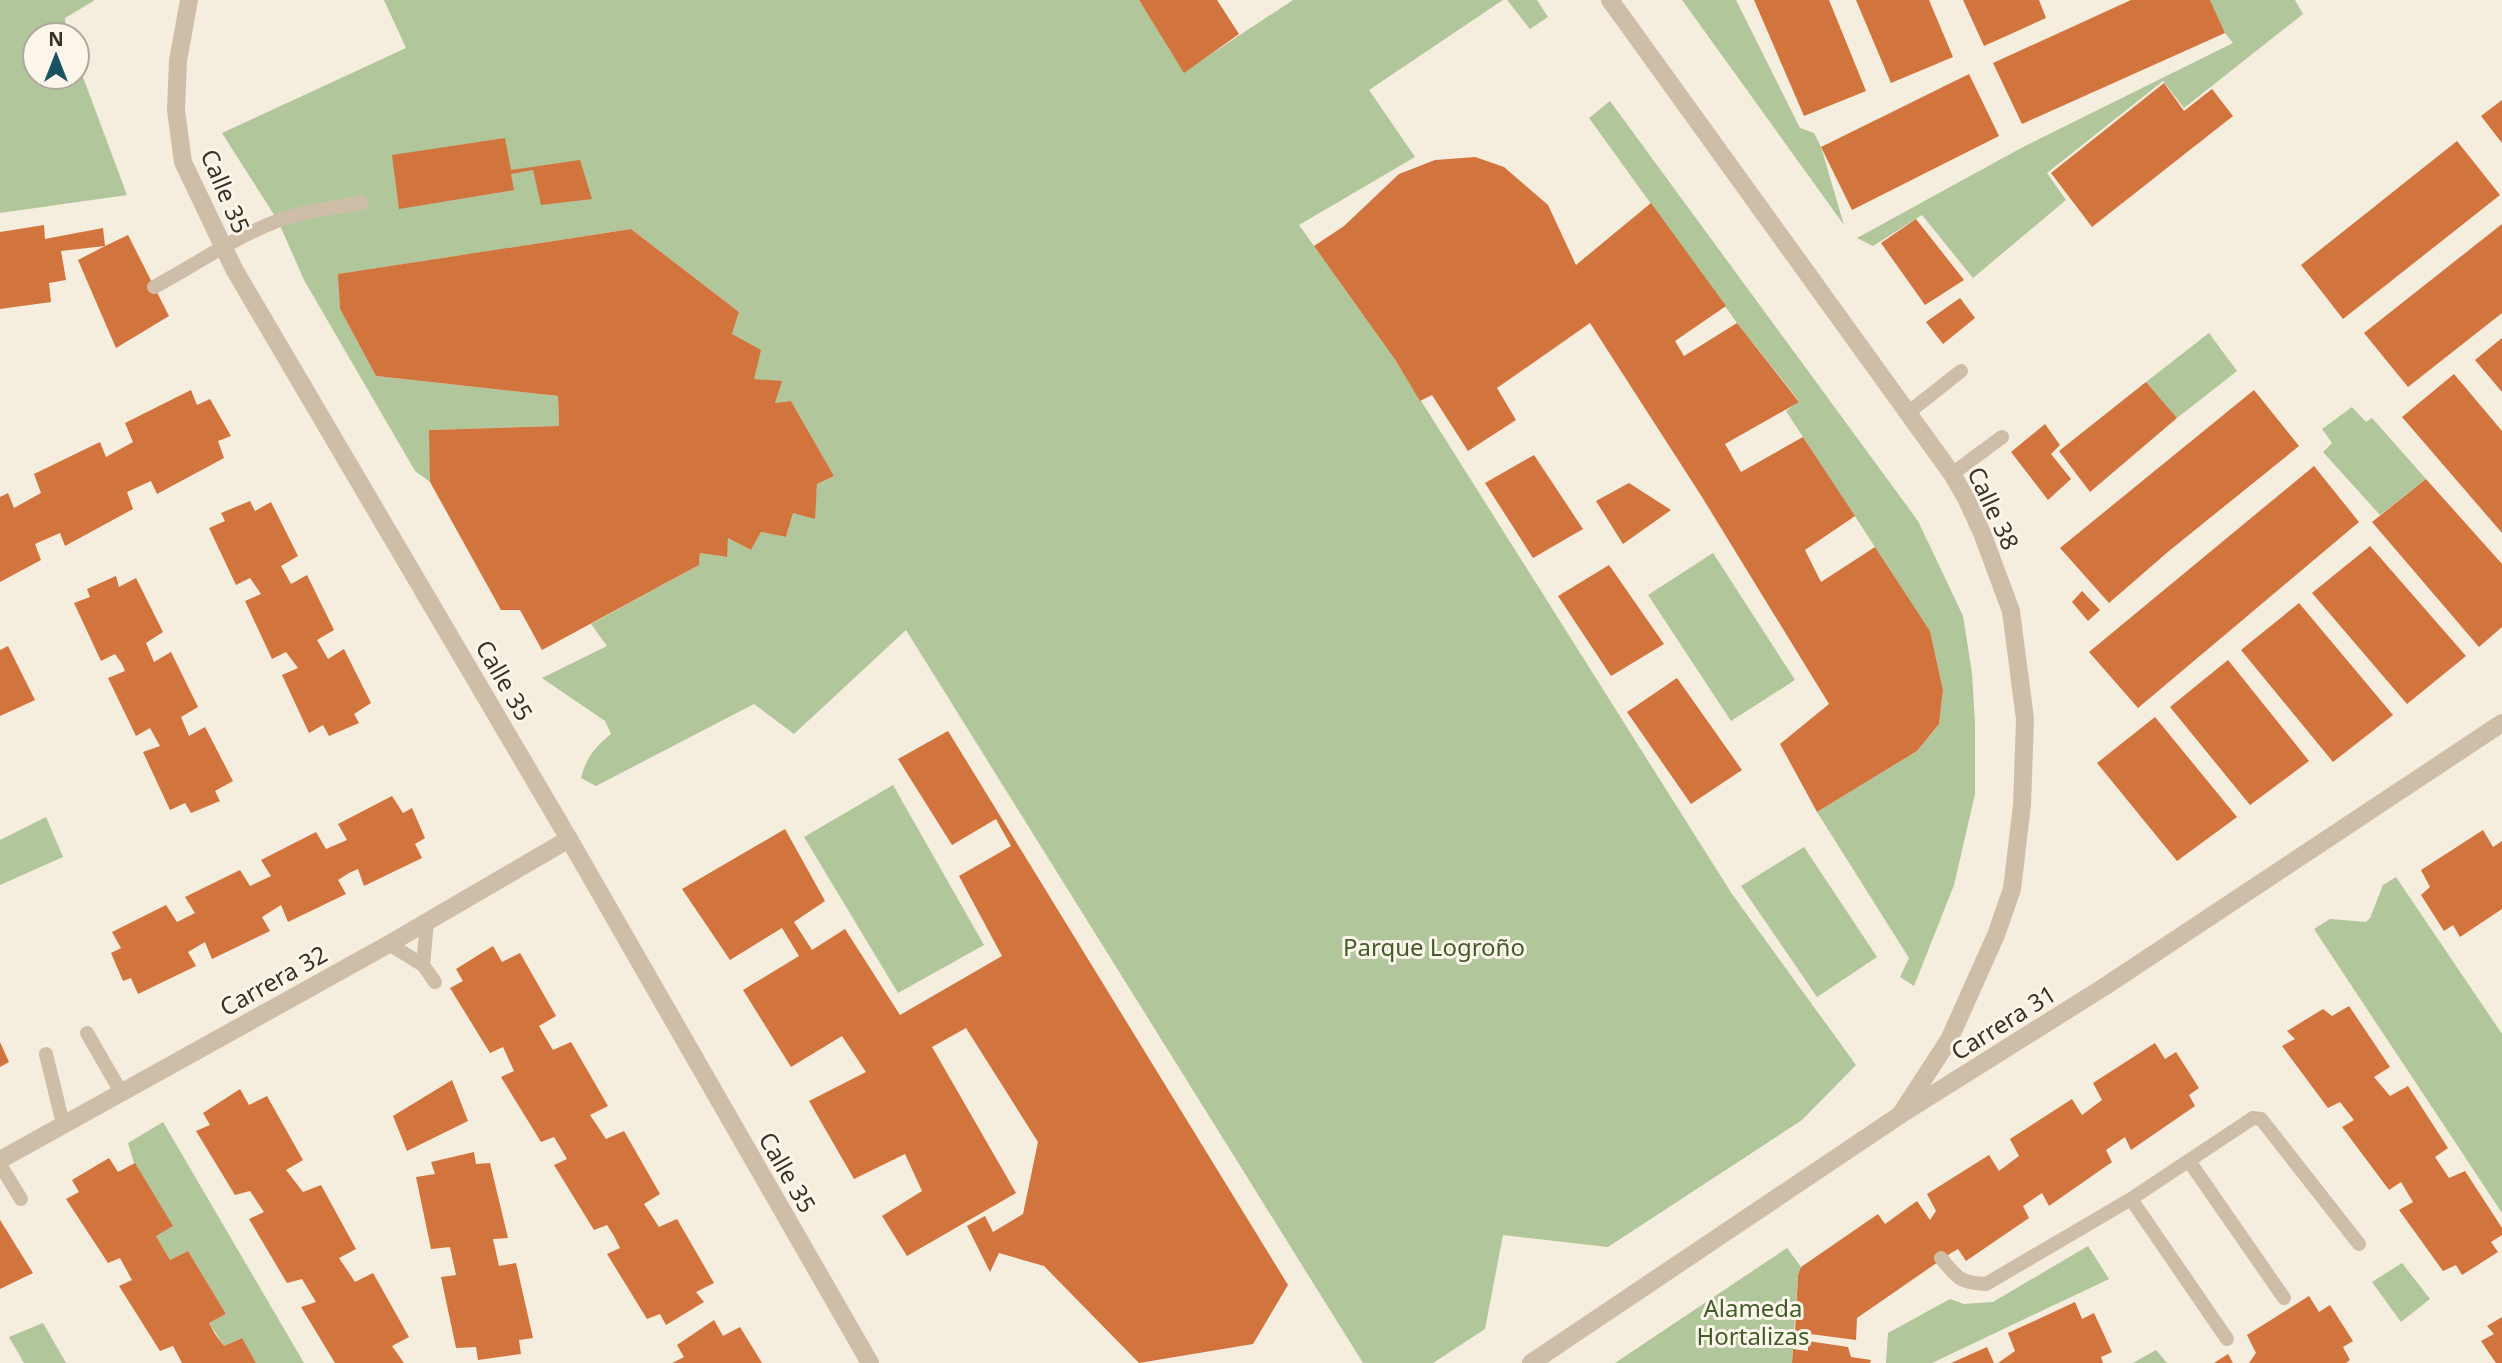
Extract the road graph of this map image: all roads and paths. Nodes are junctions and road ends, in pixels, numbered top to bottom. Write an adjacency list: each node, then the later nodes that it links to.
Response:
1 (189, 0): 4 (street, Calle 35)
2 (1610, 0): 7 (street, Calle 38)
3 (361, 203): 4 (lane)
4 (223, 246): 5 (lane); 11 (street, Calle 35)
5 (154, 287)
6 (1961, 371): 7 (lane)
7 (1909, 412): 9 (street, Calle 38)
8 (2002, 437): 9 (lane)
9 (1952, 474): 19 (street, Calle 38)
10 (2502, 723): 19 (street, Carrera 31)
11 (569, 839): 12 (street, Carrera 32); 29 (street, Calle 35)
12 (427, 922): 13 (street, Carrera 32); 14 (lane)
13 (389, 944): 14 (lane); 18 (street, Carrera 32)
14 (423, 965): 15 (lane)
15 (435, 982)
16 (87, 1033): 18 (lane)
17 (46, 1054): 20 (lane)
18 (121, 1092): 20 (street, Carrera 32)
19 (1900, 1115): 30 (street, Carrera 31)
20 (63, 1124): 22 (street, Carrera 32)
21 (2189, 1161): 24 (lane); 25 (lane); 27 (lane)
22 (0, 1162): 23 (lane)
23 (21, 1199)
24 (2131, 1199): 26 (lane); 28 (lane)
25 (2359, 1244)
26 (1941, 1258)
27 (2284, 1298)
28 (2227, 1339)
29 (870, 1363)
30 (1531, 1363)

